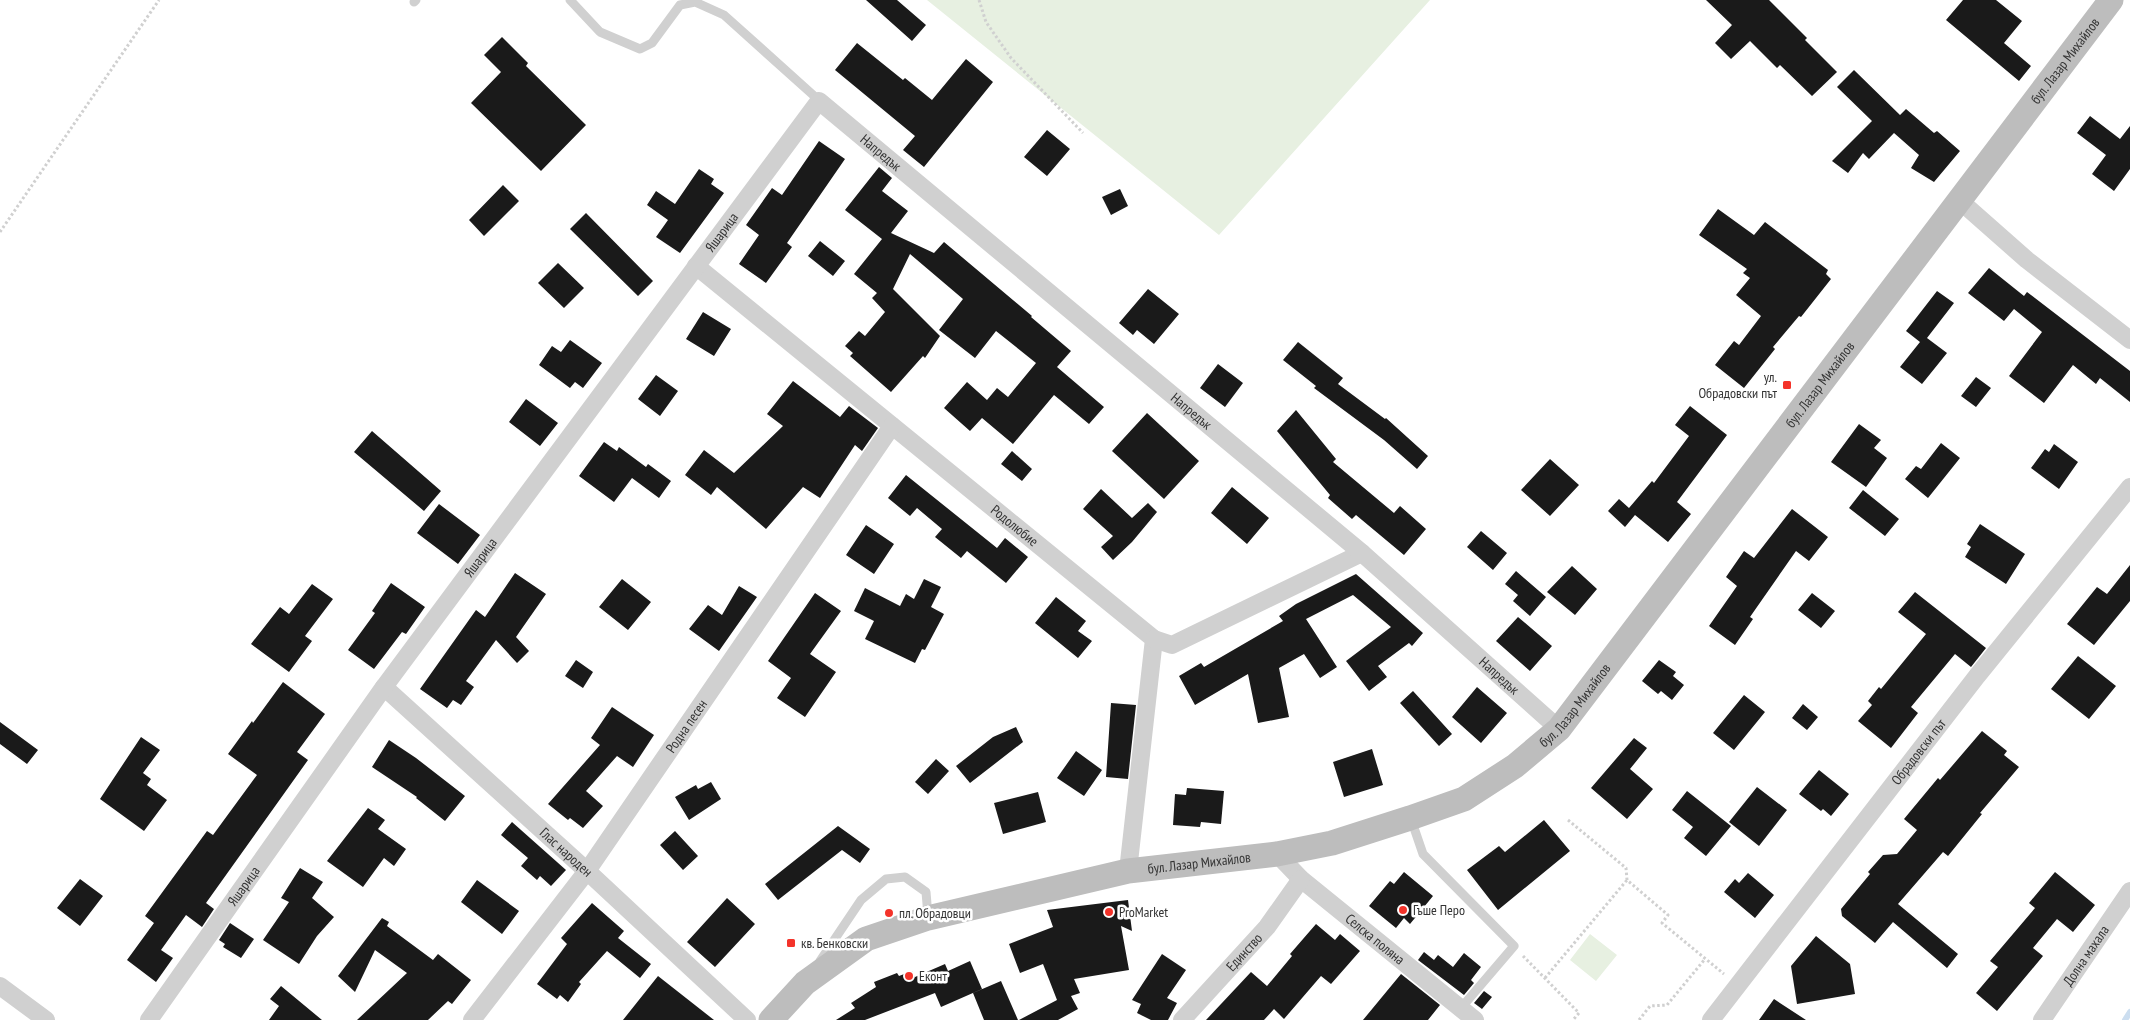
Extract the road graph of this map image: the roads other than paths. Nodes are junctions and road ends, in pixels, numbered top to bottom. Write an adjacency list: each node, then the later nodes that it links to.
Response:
1 (570, 0): 3 (lane)
2 (2111, 0): 4 (street, бул. Лазар Михайлов)
3 (821, 103): 5 (street, Яшарица); 9 (street, Напредък)
4 (1959, 200): 6 (street); 12 (street, бул. Лазар Михайлов)
5 (696, 266): 7 (street, Родолюбие); 11 (street, Яшарица)
6 (2130, 340)
7 (892, 426): 10 (street, Родолюбие); 15 (street, Родна песен)
8 (2130, 487): 30 (street, Обрадовски път)
9 (1362, 553): 10 (street); 12 (street, Напредък)
10 (1154, 639): 16 (street)
11 (384, 687): 15 (street, Глас народен); 24 (street, Яшарица)
12 (1559, 728): 13 (street, бул. Лазар Михайлов)
13 (1410, 818): 14 (street, бул. Лазар Михайлов); 22 (lane)
14 (1277, 854): 16 (street, бул. Лазар Михайлов); 17 (street, Селска поляна)
15 (587, 871): 25 (street, Родна песен); 26 (street, Глас народен)
16 (1128, 871): 19 (street, бул. Лазар Михайлов)
17 (1301, 879): 22 (street, Селска поляна); 28 (street, Единство)
18 (2130, 891): 31 (street, Долна махала)
19 (928, 918): 20 (street, бул. Лазар Михайлов); 20 (lane)
20 (806, 983): 27 (street, бул. Лазар Михайлов)
21 (0, 986): 23 (street)
22 (1461, 1008): 29 (street, Селска поляна)
23 (46, 1020)
24 (149, 1020)
25 (472, 1020)
26 (747, 1020)
27 (771, 1020)
28 (1182, 1020)
29 (1476, 1020)
30 (1711, 1020)
31 (2042, 1020)

